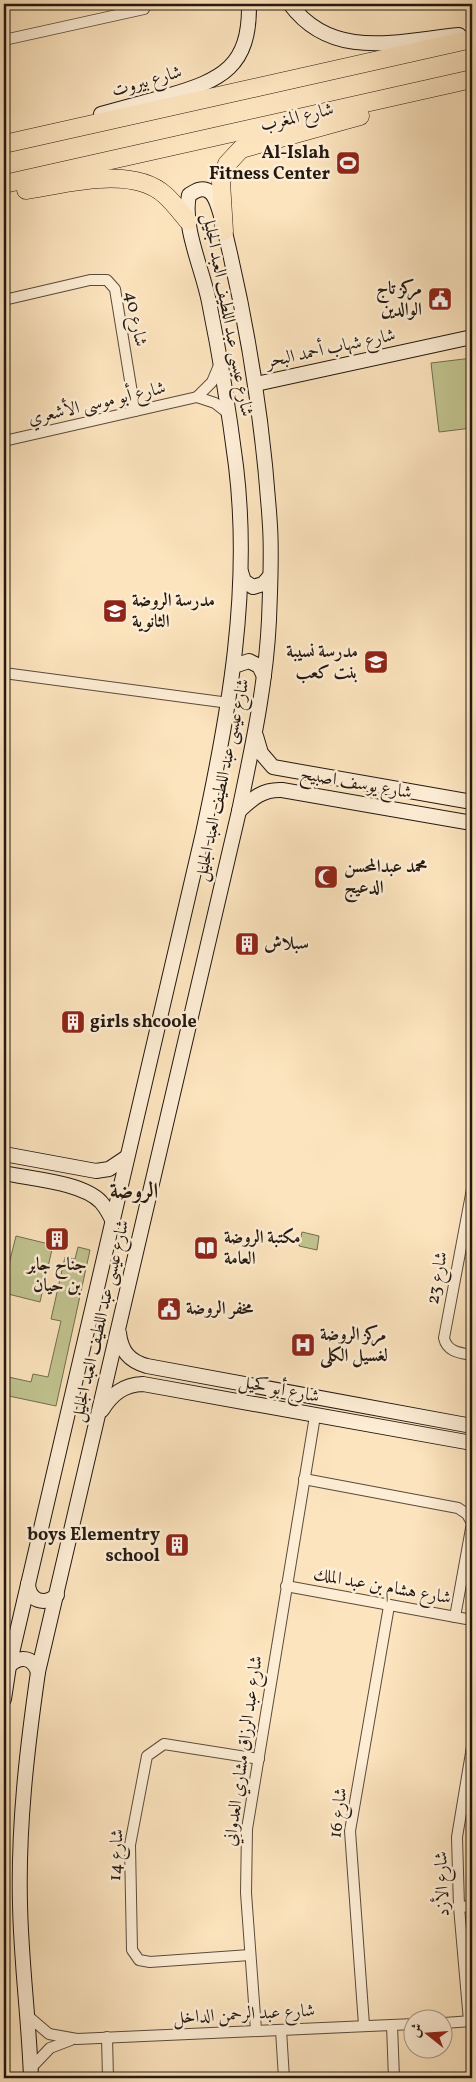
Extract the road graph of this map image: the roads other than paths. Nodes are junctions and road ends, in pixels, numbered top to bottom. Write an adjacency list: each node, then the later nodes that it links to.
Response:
1 (143, 4): 6 (street)
2 (249, 4): 9 (main road, شارع بيروت)
3 (290, 4): 4 (main road)
4 (472, 34)
5 (472, 39): 9 (highway)
6 (4, 40)
7 (472, 78): 10 (highway, شارع المغرب)
8 (472, 86): 13 (highway)
9 (4, 143)
10 (4, 184)
11 (4, 194): 12 (highway)
12 (188, 221): 13 (main road, شارع عيسى عبد اللطيف العبد الجليل); 16 (main road, شارع عيسى عبد اللطيف العبد الجليل)
13 (224, 231): 17 (main road, شارع عيسى عبد اللطيف العبد الجليل)
14 (4, 300): 19 (street, شارع 40)
15 (472, 337): 17 (main road, شارع شهاب أحمد البحر)
16 (220, 363): 18 (street); 20 (main road, شارع عيسى عبد اللطيف العبد الجليل)
17 (256, 384): 25 (main road, شارع عيسى عبد اللطيف العبد الجليل)
18 (197, 398): 19 (street, شارع أبو موسى الأشعري); 20 (street)
19 (136, 411): 21 (street, شارع أبو موسى الأشعري)
20 (229, 414): 24 (main road, شارع عيسى عبد اللطيف العبد الجليل)
21 (4, 441)
22 (4, 564): 23 (street)
23 (4, 569)
24 (240, 572): 25 (main road); 26 (main road, شارع عيسى عبد اللطيف العبد الجليل)
25 (270, 576): 28 (main road, شارع عيسى عبد اللطيف العبد الجليل)
26 (234, 666): 28 (main road); 29 (main road, شارع عيسى عبد اللطيف العبد الجليل)
27 (4, 673): 29 (street)
28 (264, 676): 30 (main road, شارع عيسى عبد اللطيف العبد الجليل)
29 (229, 703): 39 (main road, شارع عيسى عبد اللطيف العبد الجليل)
30 (255, 733): 31 (main road, شارع يوسف اصبيح); 36 (main road, شارع عيسى عبد اللطيف العبد الجليل)
31 (354, 783): 32 (main road, شارع يوسف اصبيح); 33 (main road)
32 (382, 787): 34 (main road, شارع يوسف اصبيح); 35 (main road)
33 (353, 802): 35 (main road, شارع يوسف اصبيح); 36 (main road, شارع يوسف اصبيح)
34 (472, 802)
35 (378, 806): 37 (main road, شارع يوسف اصبيح)
36 (239, 811): 45 (main road, شارع عيسى عبد اللطيف العبد الجليل)
37 (472, 823)
38 (4, 1154): 39 (main road)
39 (127, 1157): 44 (main road, شارع عيسى عبد اللطيف العبد الجليل)
40 (4, 1160): 41 (main road)
41 (4, 1165)
42 (4, 1173): 44 (main road)
43 (472, 1189): 46 (street, شارع 23)
44 (113, 1222): 54 (main road, شارع عيسى عبد اللطيف العبد الجليل)
45 (119, 1325): 47 (main road, شارع أبو كحيل); 50 (main road, شارع عيسى عبد اللطيف العبد الجليل)
46 (472, 1355)
47 (161, 1369): 48 (main road); 51 (main road, شارع أبو كحيل)
48 (158, 1386): 49 (main road, شارع أبو كحيل); 50 (main road, شارع أبو كحيل)
49 (315, 1416): 52 (main road, شارع أبو كحيل); 53 (street, شارع عبد الرزاق مشاري العدواني)
50 (97, 1422): 56 (main road, شارع عيسى عبد اللطيف العبد الجليل)
51 (472, 1426)
52 (472, 1443)
53 (304, 1479): 55 (street, شارع عبد الرزاق مشاري العدواني); 58 (street)
54 (28, 1583): 56 (main road); 60 (main road, شارع عيسى عبد اللطيف العبد الجليل)
55 (286, 1586): 57 (street, شارع هشام بن عبد الملك); 64 (street, شارع عبد الرزاق مشاري العدواني)
56 (57, 1596): 61 (main road, شارع عيسى عبد اللطيف العبد الجليل)
57 (389, 1606): 58 (street, شارع هشام بن عبد الملك); 73 (street, شارع 16)
58 (456, 1617): 59 (street, شارع هشام بن عبد الملك)
59 (472, 1620)
60 (9, 1666): 61 (main road); 62 (main road, شارع عيسى عبد اللطيف العبد الجليل)
61 (38, 1672): 68 (main road, شارع عيسى عبد اللطيف العبد الجليل)
62 (4, 1698)
63 (472, 1747): 66 (street, شارع الأزد)
64 (259, 1759): 67 (street, شارع عبد الرزاق مشاري العدواني); 67 (street, شارع 14)
65 (472, 1906): 66 (street)
66 (460, 1907): 69 (street, شارع الأزد)
67 (250, 1955): 74 (street, شارع عبد الرزاق مشاري العدواني)
68 (28, 2016): 77 (street, شارع عبد الرحمن الداخل); 78 (main road, شارع عيسى عبد اللطيف العبد الجليل)
69 (471, 2021): 70 (street)
70 (454, 2022)
71 (404, 2024): 72 (street, شارع عبد الرحمن الداخل)
72 (392, 2025): 73 (street, شارع عبد الرحمن الداخل); 81 (street)
73 (364, 2026): 75 (street, شارع عبد الرحمن الداخل)
74 (256, 2030): 75 (street, شارع عبد الرحمن الداخل); 76 (street, شارع عبد الرحمن الداخل)
75 (281, 2030): 80 (street)
76 (107, 2037): 77 (street, شارع عبد الرحمن الداخل); 79 (street)
77 (76, 2039): 78 (street, شارع عبد الرحمن الداخل)
78 (31, 2073)
79 (108, 2078)
80 (284, 2078)
81 (394, 2078)

